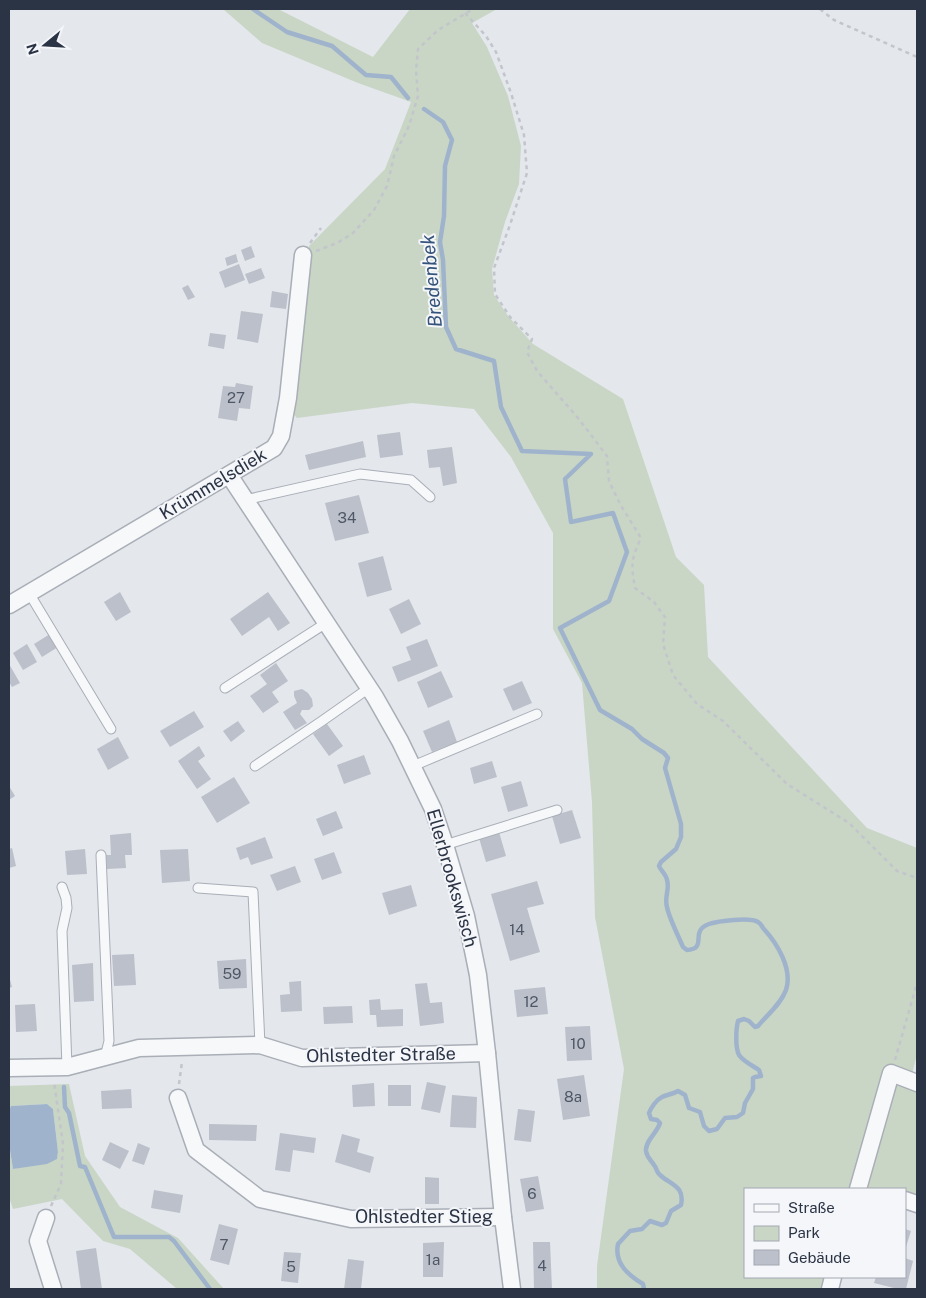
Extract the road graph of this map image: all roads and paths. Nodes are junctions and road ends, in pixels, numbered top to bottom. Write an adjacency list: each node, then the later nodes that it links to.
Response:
1 (474, 9): 3 (path)
2 (820, 9): 4 (path)
3 (465, 13): 5 (path); 21 (path)
4 (917, 57)
5 (303, 255): 6 (street, Krümmelsdiek)
6 (229, 475): 8 (street, Ellerbrookswisch); 9 (street, Krümmelsdiek)
7 (430, 497): 8 (lane)
8 (245, 500): 11 (street, Ellerbrookswisch)
9 (29, 594): 10 (street, Krümmelsdiek); 15 (lane)
10 (9, 605)
11 (326, 623): 12 (lane); 13 (street, Ellerbrookswisch)
12 (225, 688)
13 (369, 688): 16 (lane); 17 (street, Ellerbrookswisch)
14 (537, 714): 17 (lane)
15 (111, 729)
16 (255, 766)
17 (413, 766): 19 (street, Ellerbrookswisch)
18 (557, 810): 19 (lane)
19 (445, 845): 27 (street, Ellerbrookswisch)
20 (101, 855): 28 (lane)
21 (917, 878)
22 (62, 887): 30 (lane)
23 (198, 888): 25 (lane)
24 (917, 983): 31 (path)
25 (260, 1045): 26 (street, Ohlstedter Straße); 27 (street, Ohlstedter Straße)
26 (184, 1047): 28 (street, Ohlstedter Straße); 33 (path)
27 (487, 1053): 35 (street, Ellerbrookswisch)
28 (105, 1057): 30 (street, Ohlstedter Straße)
29 (9, 1068): 30 (street, Ohlstedter Straße)
30 (60, 1068): 36 (path)
31 (891, 1073): 32 (street); 34 (street)
32 (917, 1083)
33 (178, 1098): 35 (street, Ohlstedter Stieg)
34 (861, 1188)
35 (503, 1217): 38 (street, Ohlstedter Stieg)
36 (46, 1218): 37 (street)
37 (53, 1289)
38 (512, 1289)

